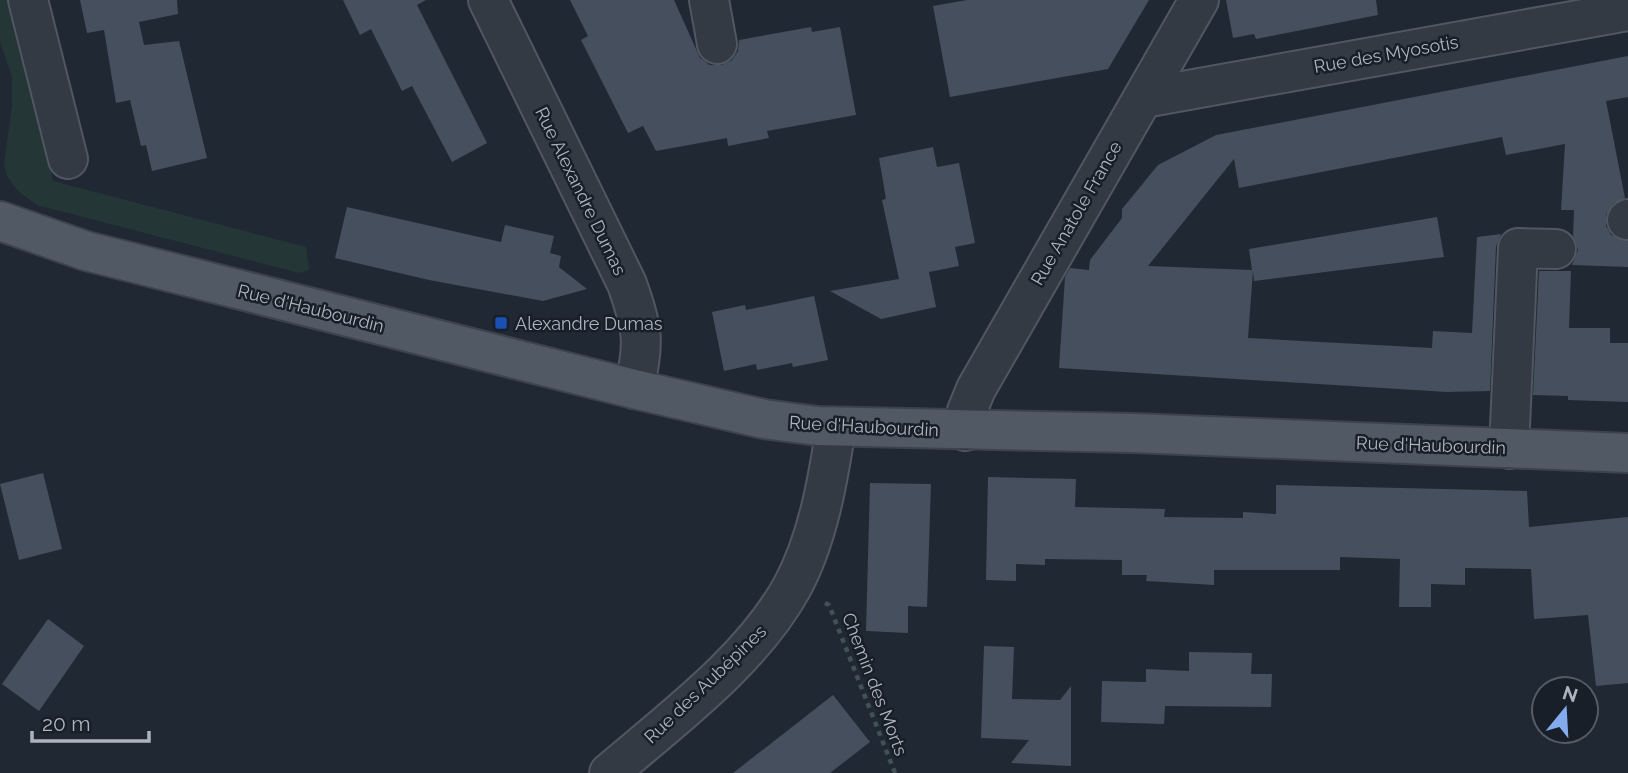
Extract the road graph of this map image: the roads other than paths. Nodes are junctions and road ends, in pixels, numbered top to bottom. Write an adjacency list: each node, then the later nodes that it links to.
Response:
1 (29, 0): 8 (street)
2 (488, 0): 11 (street, Rue Alexandre Dumas)
3 (709, 0): 6 (street)
4 (1199, 0): 7 (street, Rue Anatole France)
5 (1628, 11): 7 (street, Rue des Myosotis)
6 (716, 44)
7 (1144, 97): 13 (street, Rue Anatole France)
8 (68, 159)
9 (0, 221): 11 (main road, Rue d'Haubourdin)
10 (1556, 249): 14 (street)
11 (634, 389): 12 (main road, Rue d'Haubourdin)
12 (836, 427): 13 (main road, Rue d'Haubourdin); 16 (street, Rue des Aubépines)
13 (965, 431): 14 (main road, Rue d'Haubourdin)
14 (1509, 449): 15 (main road, Rue d'Haubourdin)
15 (1628, 453)
16 (609, 773)

